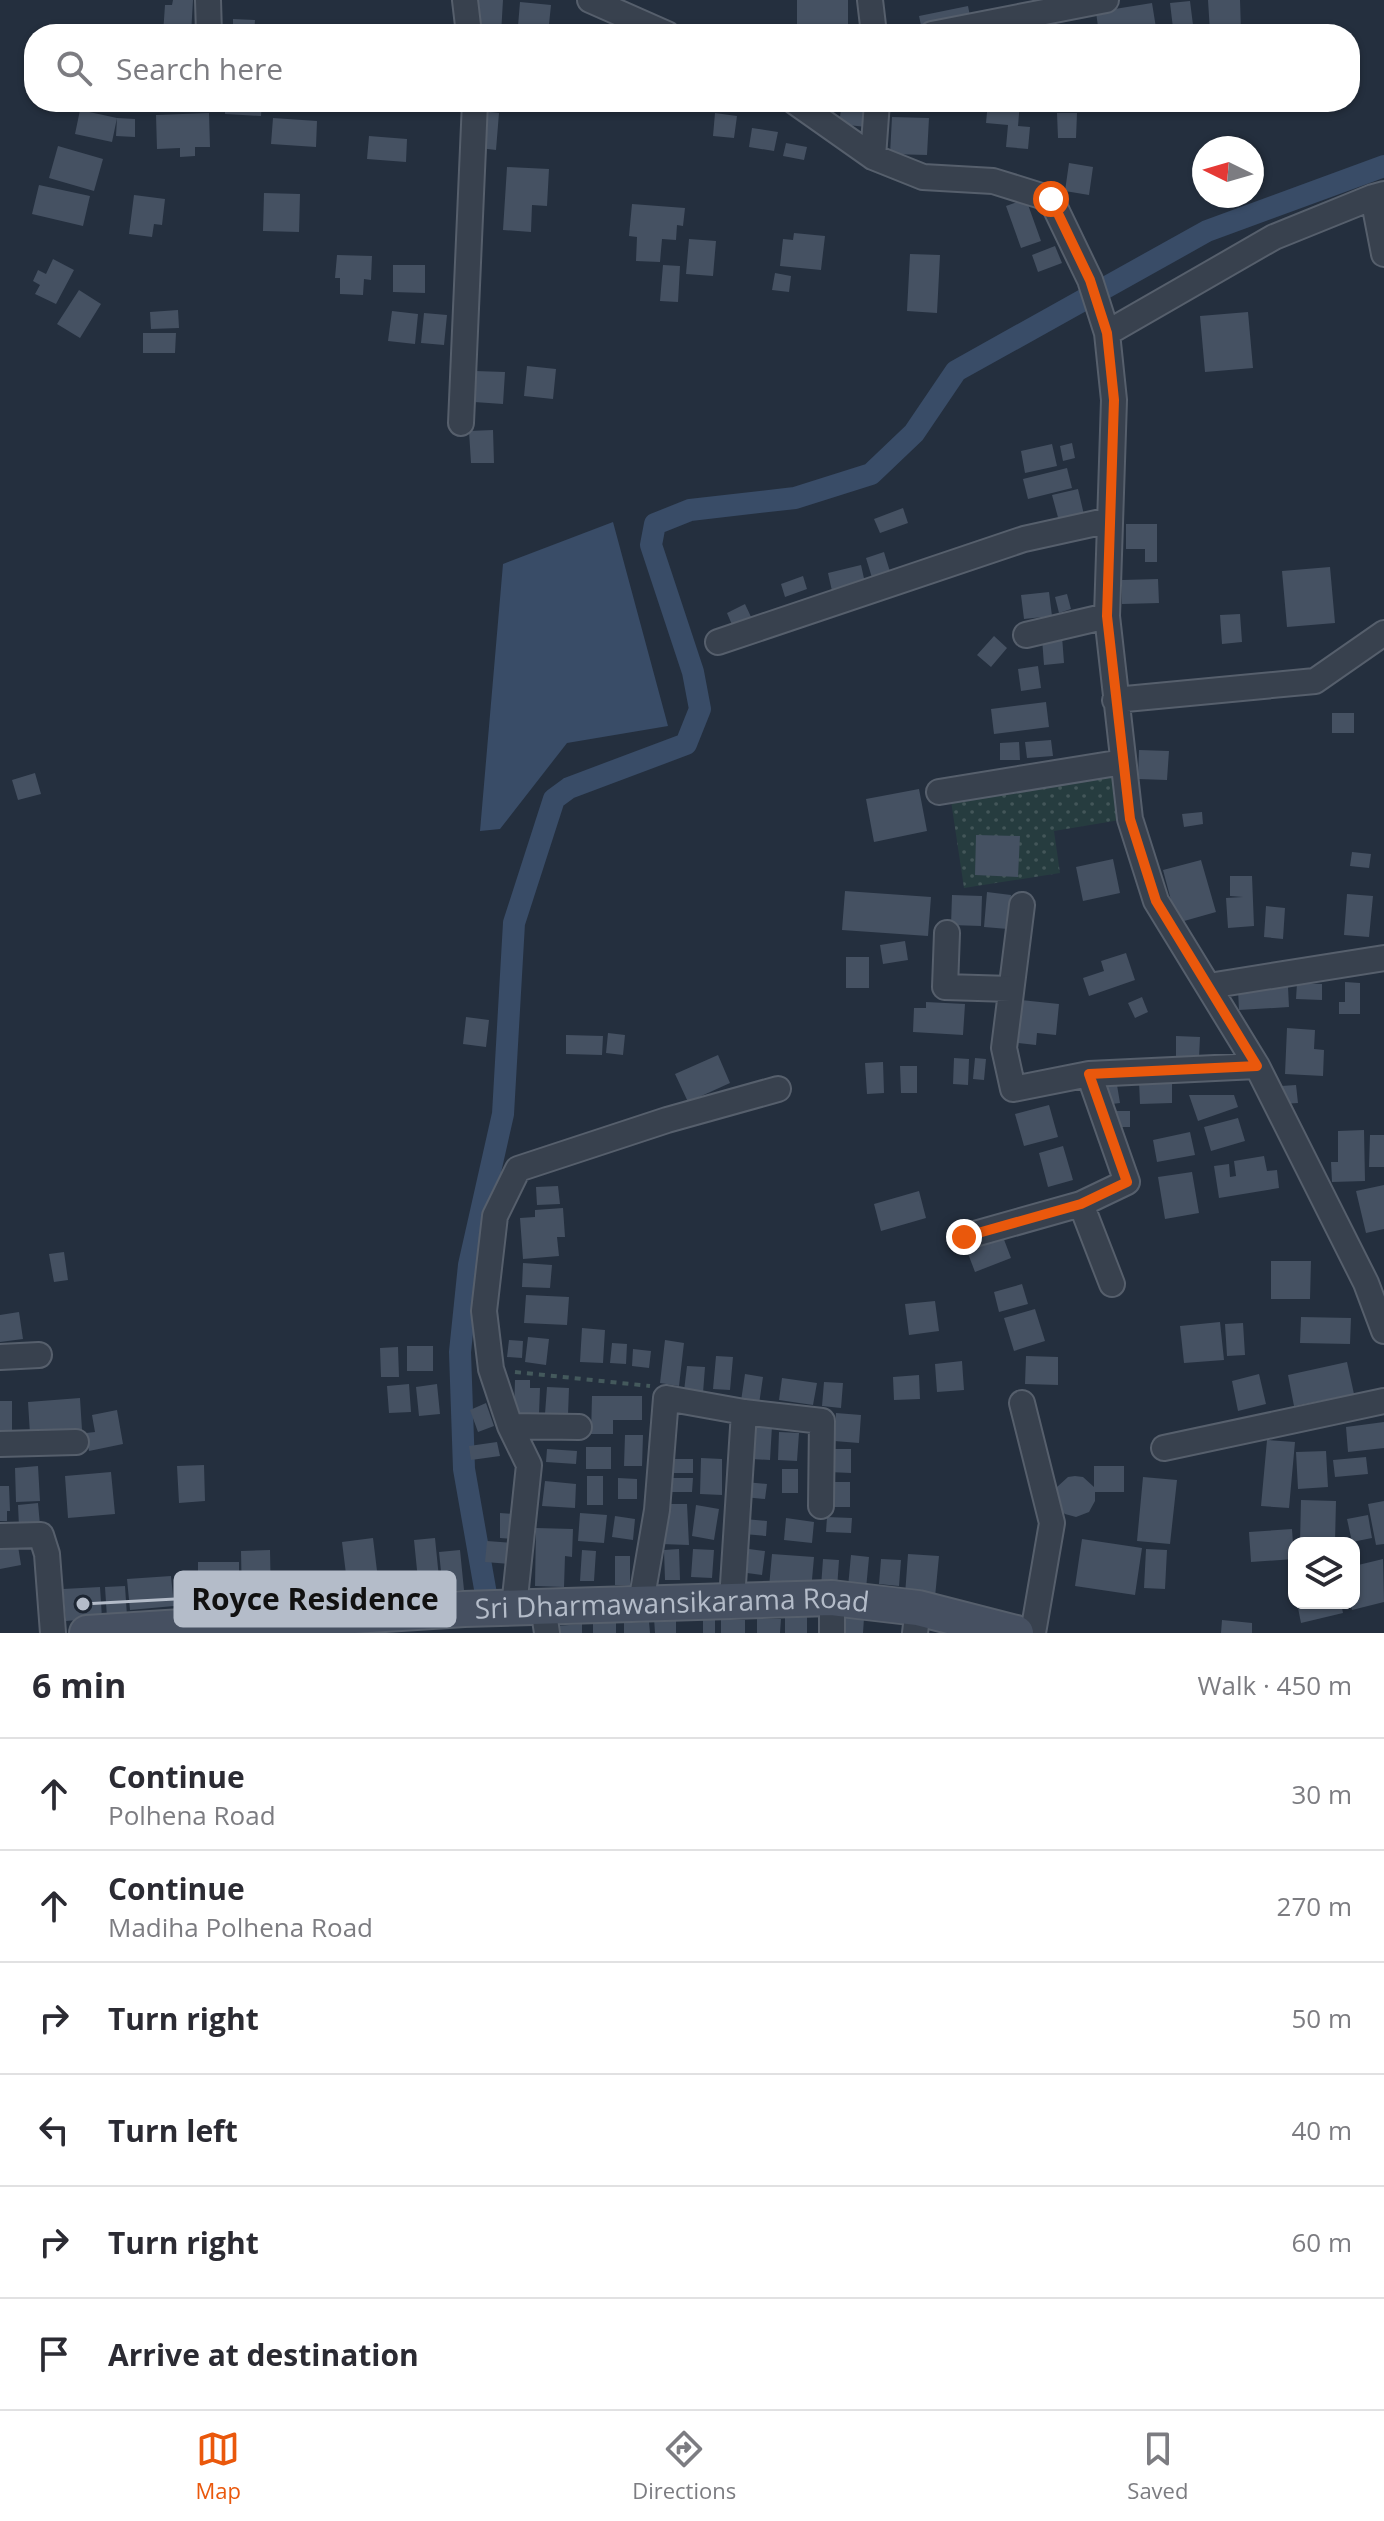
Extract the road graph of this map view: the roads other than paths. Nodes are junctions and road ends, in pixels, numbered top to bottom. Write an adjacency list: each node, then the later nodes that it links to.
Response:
1 (208, 0): 6 (street)
2 (465, 0): 7 (street)
3 (590, 0): 8 (street)
4 (870, 0): 9 (street)
5 (1106, 0): 10 (street)
6 (209, 24)
7 (468, 24)
8 (644, 24)
9 (873, 24)
10 (983, 24)
11 (475, 112): 18 (street)
12 (809, 112): 14 (street)
13 (876, 112): 14 (street)
14 (873, 157): 17 (street)
15 (1378, 196): 16 (street); 17 (street)
16 (1384, 254)
17 (1104, 324): 19 (street)
18 (461, 423)
19 (1110, 520): 20 (street); 23 (street)
20 (1107, 616): 22 (street); 24 (street)
21 (1384, 633): 24 (street)
22 (1026, 635)
23 (718, 642)
24 (1115, 700): 25 (street)
25 (1123, 762): 26 (street); 30 (street)
26 (939, 792)
27 (1022, 905): 31 (street)
28 (947, 933): 31 (street)
29 (1384, 958): 30 (street)
30 (1209, 986): 32 (street)
31 (1011, 989): 33 (street)
32 (1257, 1066): 33 (street); 38 (street)
33 (1089, 1074): 35 (street)
34 (778, 1089): 44 (street)
35 (1081, 1204): 36 (street); 37 (street)
36 (964, 1237)
37 (1112, 1284)
38 (1384, 1331)
39 (39, 1355): 40 (street)
40 (0, 1357)
41 (1384, 1401): 48 (street)
42 (1022, 1403): 61 (street)
43 (744, 1412): 49 (street); 52 (street); 53 (street)
44 (510, 1426): 45 (street); 54 (street)
45 (579, 1427)
46 (76, 1442): 47 (street)
47 (0, 1444)
48 (1164, 1448)
49 (821, 1506)
50 (0, 1536): 57 (street)
51 (832, 1598): 52 (street, Sri Dharmawansikarama Road); 56 (street, Sri Dharmawansikarama Road); 59 (street)
52 (732, 1600): 53 (street, Sri Dharmawansikarama Road)
53 (641, 1603): 54 (street, Sri Dharmawansikarama Road)
54 (535, 1615): 55 (street, Sri Dharmawansikarama Road)
55 (443, 1617): 58 (street, Sri Dharmawansikarama Road)
56 (916, 1620): 60 (street, Sri Dharmawansikarama Road)
57 (53, 1633)
58 (87, 1633)
59 (832, 1633)
60 (1016, 1633)
61 (1033, 1633)

